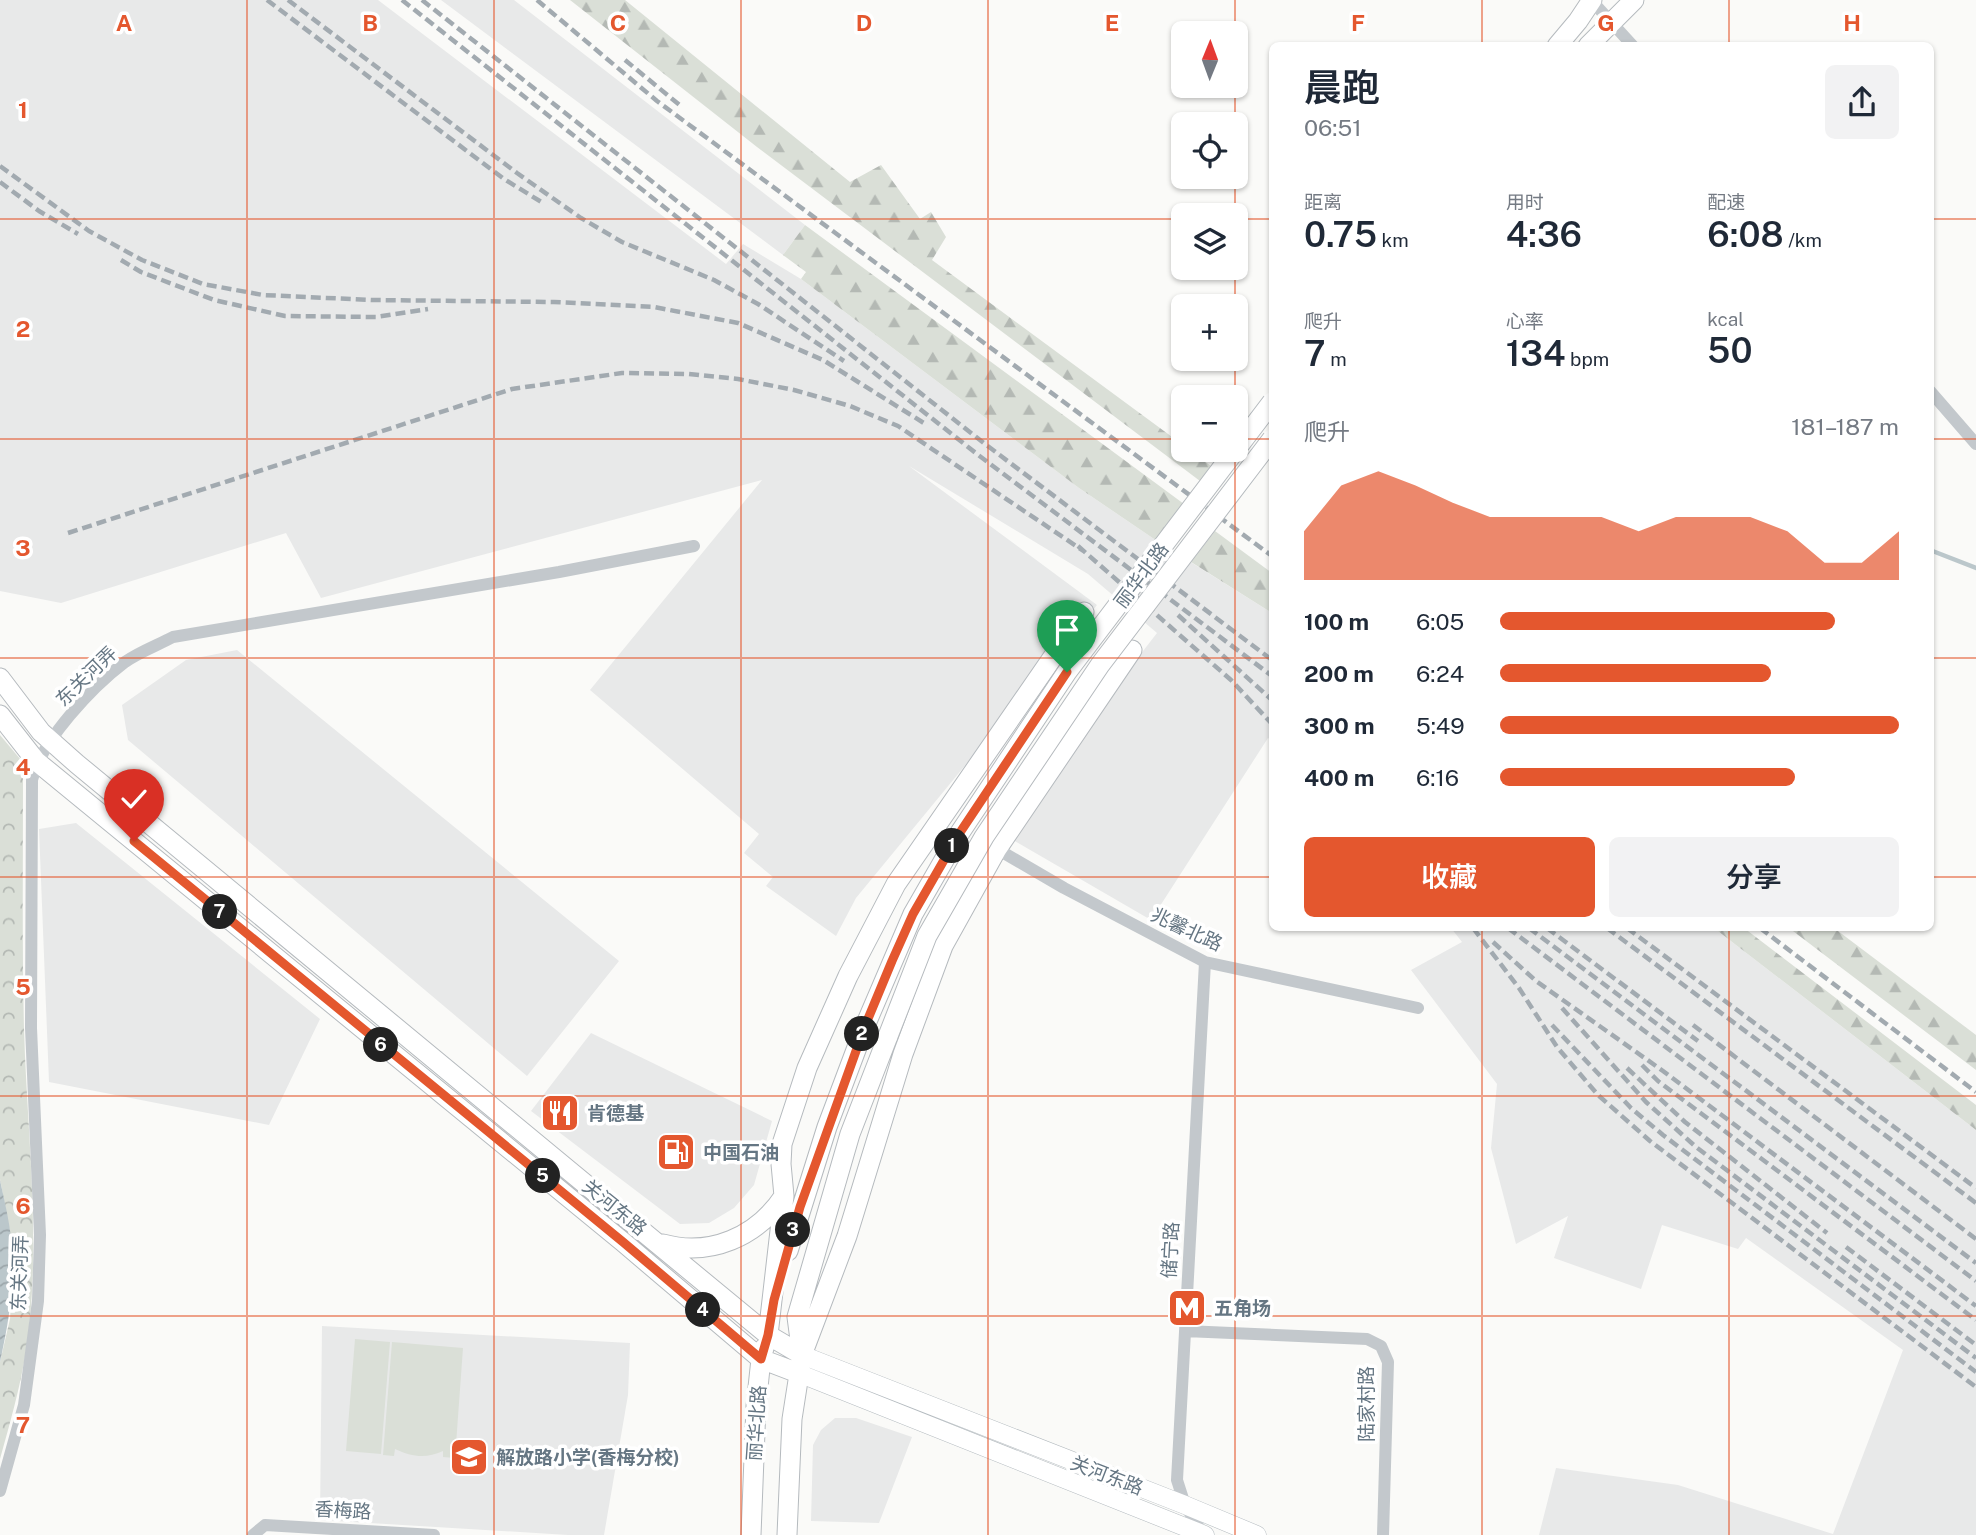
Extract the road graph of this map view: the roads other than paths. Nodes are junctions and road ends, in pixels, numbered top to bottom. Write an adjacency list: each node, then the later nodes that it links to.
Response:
1 (1591, 0): 3 (street); 4 (main road)
2 (1634, 0): 3 (main road)
3 (1612, 21): 5 (main road); 6 (street)
4 (1560, 42)
5 (1592, 42)
6 (1630, 42)
7 (1934, 396): 10 (street)
8 (1269, 406): 21 (main road, 丽华北路, bridge)
9 (1269, 443): 27 (main road, 丽华北路, bridge)
10 (1976, 444)
11 (694, 546): 16 (street, 东关河弄)
12 (1084, 612): 22 (main road)
13 (1132, 650): 18 (main road)
14 (0, 678): 16 (main road, 关河东路)
15 (0, 715): 17 (main road, 关河东路)
16 (52, 742): 17 (street, 东关河弄); 23 (main road, 关河东路)
17 (36, 761): 26 (main road, 关河东路); 28 (street, 东关河弄)
18 (997, 849): 19 (street, 兆馨北路); 27 (main road)
19 (1205, 962): 20 (street, 兆馨北路); 24 (street, 储宁路)
20 (1418, 1008)
21 (827, 1127): 22 (main road); 25 (main road, 丽华北路)
22 (784, 1196): 23 (main road); 25 (main road)
23 (659, 1243): 25 (main road, 关河东路)
24 (1185, 1331): 29 (street, 储宁路); 36 (street, 陆家村路)
25 (768, 1335): 26 (main road, 丽华北路); 27 (main road, 关河东路)
26 (761, 1359): 27 (main road, 关河东路); 33 (main road, 丽华北路)
27 (800, 1364): 29 (main road, 关河东路); 30 (main road, 关河东路); 34 (main road, 丽华北路)
28 (0, 1491)
29 (1185, 1505): 30 (street, 储宁路); 35 (main road, 关河东路)
30 (1204, 1534)
31 (253, 1535): 32 (street, 香梅路)
32 (434, 1535)
33 (751, 1535)
34 (787, 1535)
35 (1257, 1535)
36 (1383, 1535)

